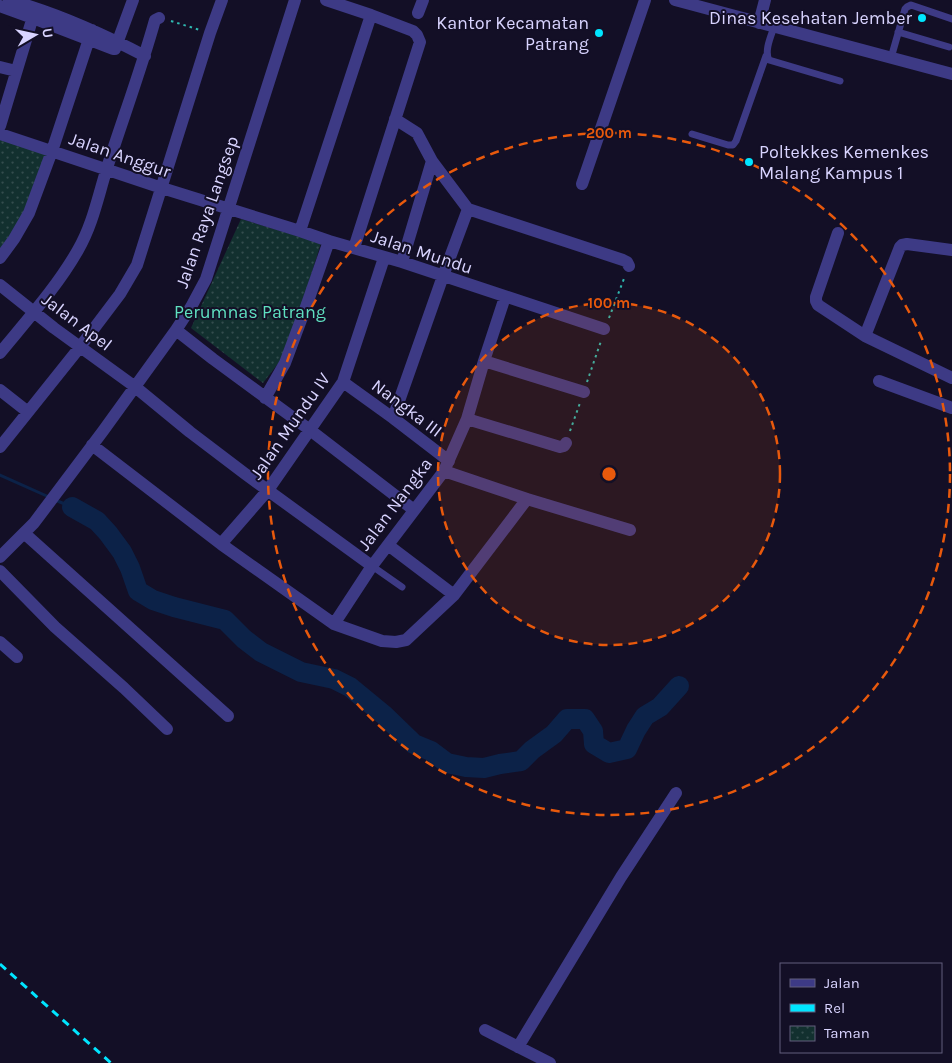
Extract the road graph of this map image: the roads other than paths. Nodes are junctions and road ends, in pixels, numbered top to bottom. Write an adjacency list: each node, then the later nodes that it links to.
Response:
1 (9, 0): 11 (street)
2 (133, 0): 20 (street)
3 (222, 0): 37 (street)
4 (295, 0): 39 (street, Jalan Raya Langsep)
5 (326, 0): 13 (street)
6 (423, 0): 12 (street)
7 (645, 0): 36 (street)
8 (675, 0): 16 (street)
9 (765, 0): 16 (street)
10 (0, 6): 11 (street)
11 (34, 13): 19 (street); 26 (street)
12 (418, 13)
13 (371, 15): 29 (street); 40 (street)
14 (159, 18): 22 (street)
15 (952, 19): 18 (lane)
16 (759, 23): 17 (street)
17 (774, 27): 23 (lane); 24 (street)
18 (898, 32): 21 (lane); 24 (lane)
19 (91, 35): 20 (street); 33 (street)
20 (118, 42): 22 (street)
21 (949, 47)
22 (145, 56): 35 (street)
23 (766, 56): 28 (lane); 32 (lane)
24 (891, 58): 27 (street)
25 (0, 67): 26 (street)
26 (16, 71): 30 (street)
27 (952, 74)
28 (840, 81)
29 (395, 119): 34 (street); 43 (street)
30 (0, 126)
31 (0, 134): 33 (street, Jalan Anggur)
32 (692, 134)
33 (52, 151): 35 (street, Jalan Anggur); 45 (street)
34 (432, 161): 38 (street); 47 (street)
35 (106, 169): 37 (street, Jalan Anggur); 52 (street)
36 (582, 184)
37 (162, 188): 39 (street, Jalan Anggur); 56 (street)
38 (468, 209): 48 (street); 49 (street)
39 (229, 210): 40 (street, Jalan Mundu); 53 (street, Jalan Raya Langsep)
40 (300, 231): 42 (street, Jalan Mundu)
41 (838, 233): 55 (street)
42 (329, 241): 43 (street, Jalan Mundu); 65 (street)
43 (354, 248): 46 (street, Jalan Mundu)
44 (952, 250): 55 (street)
45 (0, 258)
46 (384, 258): 47 (street, Jalan Mundu); 61 (street, Jalan Mundu IV)
47 (402, 262): 49 (street, Jalan Mundu)
48 (629, 266)
49 (443, 276): 51 (street, Jalan Mundu); 68 (street)
50 (0, 285): 52 (street, Jalan Apel)
51 (506, 297): 54 (street, Jalan Mundu); 58 (street, Jalan Nangka)
52 (34, 312): 56 (street, Jalan Apel); 57 (street)
53 (176, 330): 62 (street, Jalan Raya Langsep); 65 (street)
54 (604, 330)
55 (865, 336): 59 (street)
56 (80, 347): 62 (street, Jalan Apel); 67 (street)
57 (0, 353)
58 (484, 361): 64 (street); 69 (street, Jalan Nangka)
59 (952, 378)
60 (879, 381): 66 (street)
61 (343, 382): 68 (street, Nangka III); 70 (street, Jalan Mundu IV)
62 (134, 386): 72 (street, Jalan Raya Langsep); 75 (street, Jalan Nangka)
63 (0, 390): 67 (street)
64 (584, 392)
65 (265, 398): 70 (street)
66 (952, 408)
67 (28, 412): 73 (street)
68 (393, 418): 74 (street, Nangka III)
69 (468, 419): 71 (street); 74 (street, Jalan Nangka)
70 (310, 430): 75 (street, Jalan Mundu IV); 77 (street)
71 (566, 443)
72 (92, 445): 79 (street, Jalan Raya Langsep); 80 (street)
73 (0, 447)
74 (447, 466): 76 (street, Nangka III); 77 (street, Jalan Nangka)
75 (268, 490): 80 (street, Jalan Mundu IV); 83 (street, Jalan Nangka)
76 (527, 499): 78 (street, Nangka III); 86 (street)
77 (414, 510): 81 (street, Jalan Nangka)
78 (630, 530)
79 (24, 533): 82 (street, Jalan Raya Langsep); 90 (street)
80 (222, 544): 87 (street)
81 (388, 545): 83 (street, Jalan Nangka); 86 (street)
82 (0, 557)
83 (372, 566): 85 (lane); 87 (street)
84 (0, 571): 91 (street)
85 (402, 587)
86 (454, 595): 87 (street)
87 (334, 624)
88 (0, 642): 89 (street)
89 (16, 657)
90 (228, 716)
91 (167, 729)
92 (676, 793): 94 (street)
93 (485, 1030): 94 (street)
94 (518, 1047): 95 (street)
95 (550, 1063)

